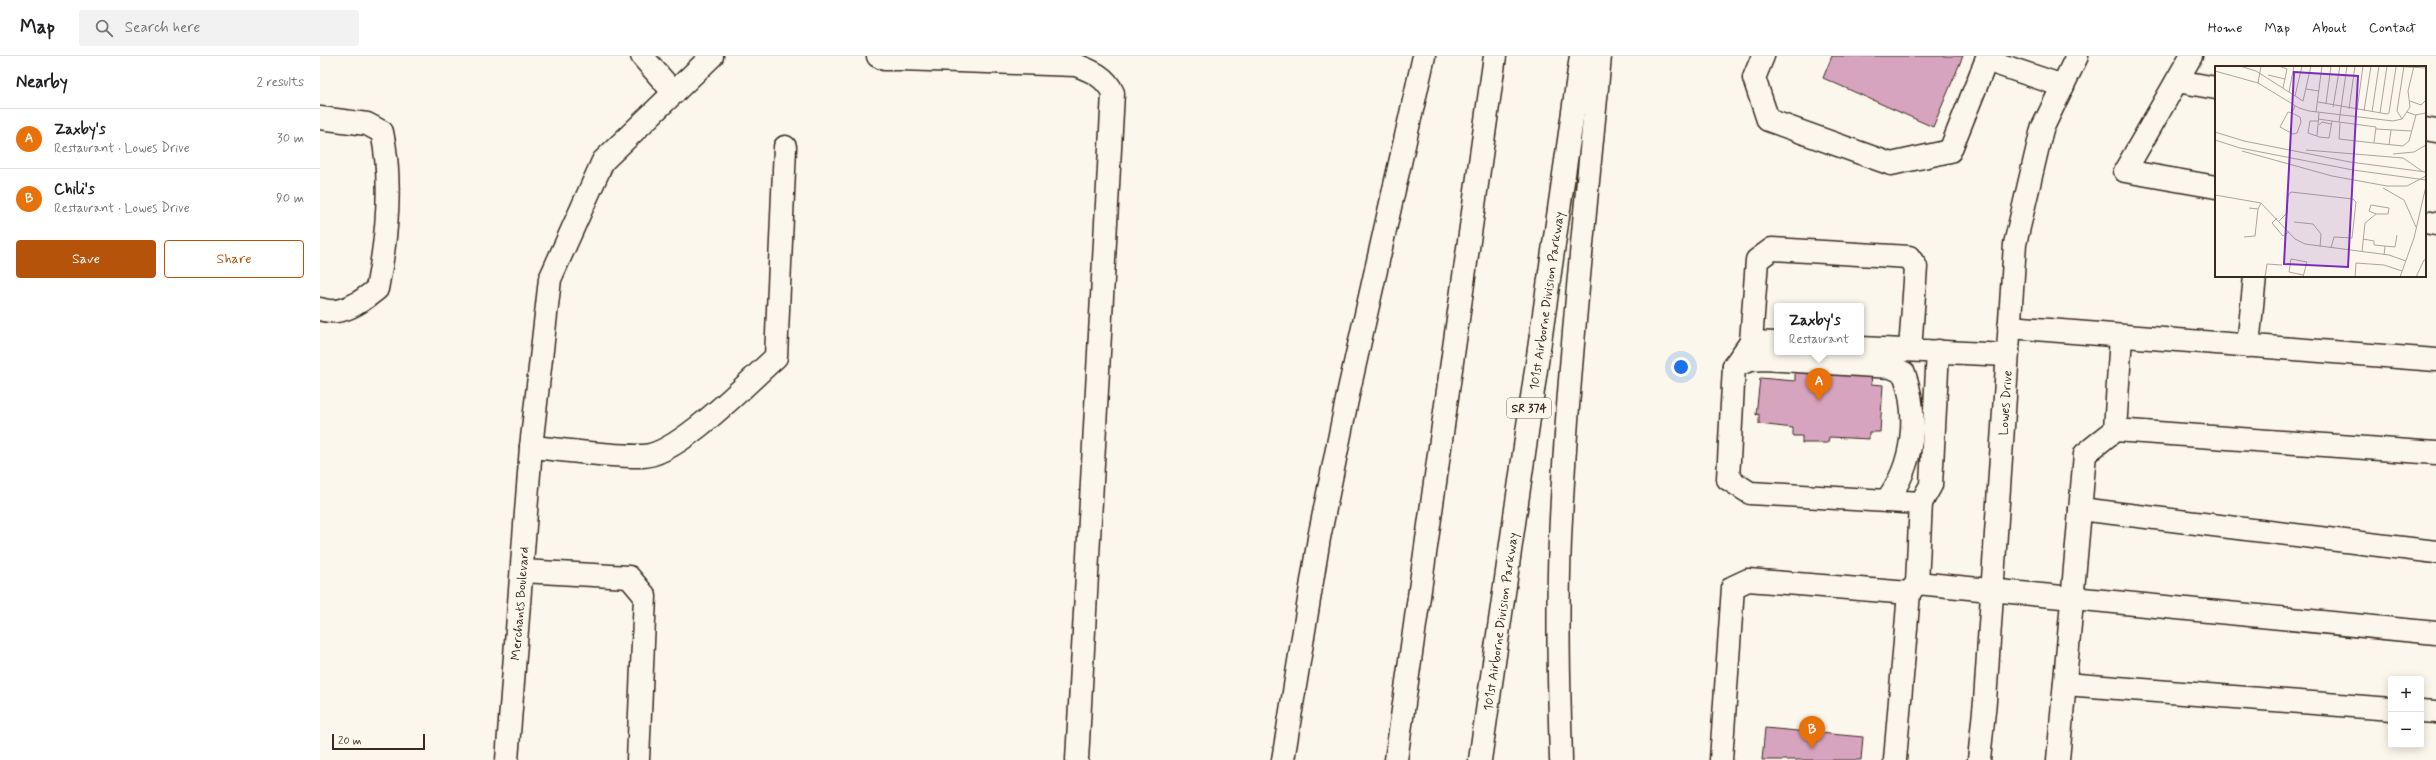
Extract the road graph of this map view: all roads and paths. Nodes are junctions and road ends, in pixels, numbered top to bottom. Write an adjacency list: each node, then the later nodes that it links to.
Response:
1 (642, 56): 15 (main road)
2 (712, 56): 15 (main road, Merchants Boulevard)
3 (878, 56): 54 (main road)
4 (1424, 56): 55 (main road)
5 (1495, 56): 56 (main road)
6 (1581, 56): 57 (main road, 101st Airborne Division Parkway / SR 374)
7 (1600, 56): 58 (main road)
8 (1763, 56): 11 (main road)
9 (2078, 56): 13 (main road, Lowes Drive)
10 (2191, 56): 12 (main road)
11 (1987, 58): 13 (main road)
12 (2177, 81): 14 (main road); 20 (main road)
13 (2063, 86): 25 (main road, Lowes Drive)
14 (2215, 88)
15 (674, 93): 37 (main road, Merchants Boulevard)
16 (320, 118): 24 (main road)
17 (2426, 129): 18 (main road)
18 (2436, 131)
19 (785, 147): 37 (main road)
20 (2215, 187)
21 (2426, 222): 22 (main road)
22 (2436, 224)
23 (2254, 277): 29 (main road)
24 (320, 309)
25 (2009, 327): 26 (main road); 33 (main road, Lowes Drive)
26 (2121, 336): 29 (main road); 36 (main road)
27 (1751, 342): 28 (main road); 31 (main road); 35 (main road)
28 (1774, 343)
29 (2248, 346): 34 (main road)
30 (1864, 348): 31 (main road)
31 (1910, 350): 32 (main road)
32 (1938, 351): 33 (main road); 40 (main road)
33 (2008, 355): 45 (main road, Lowes Drive)
34 (2436, 360)
35 (1734, 366): 39 (main road); 39 (main road)
36 (2115, 430): 38 (main road); 41 (main road)
37 (531, 447): 43 (main road, Merchants Boulevard)
38 (2436, 453)
39 (1886, 501): 40 (main road)
40 (1921, 503): 44 (main road)
41 (2080, 509): 42 (main road); 46 (main road)
42 (2436, 552)
43 (522, 571): 52 (main road, Merchants Boulevard); 53 (main road)
44 (1913, 588): 45 (main road); 59 (main road); 60 (main road)
45 (1992, 589): 46 (main road); 61 (main road, Lowes Drive)
46 (2072, 599): 47 (main road); 48 (main road)
47 (2436, 633)
48 (2065, 684): 49 (main road); 62 (main road)
49 (2388, 709)
50 (2424, 711): 51 (main road)
51 (2436, 712)
52 (507, 760)
53 (638, 760)
54 (1077, 760)
55 (1283, 760)
56 (1396, 760)
57 (1480, 760)
58 (1561, 760)
59 (1721, 760)
60 (1895, 760)
61 (1979, 760)
62 (2058, 760)

